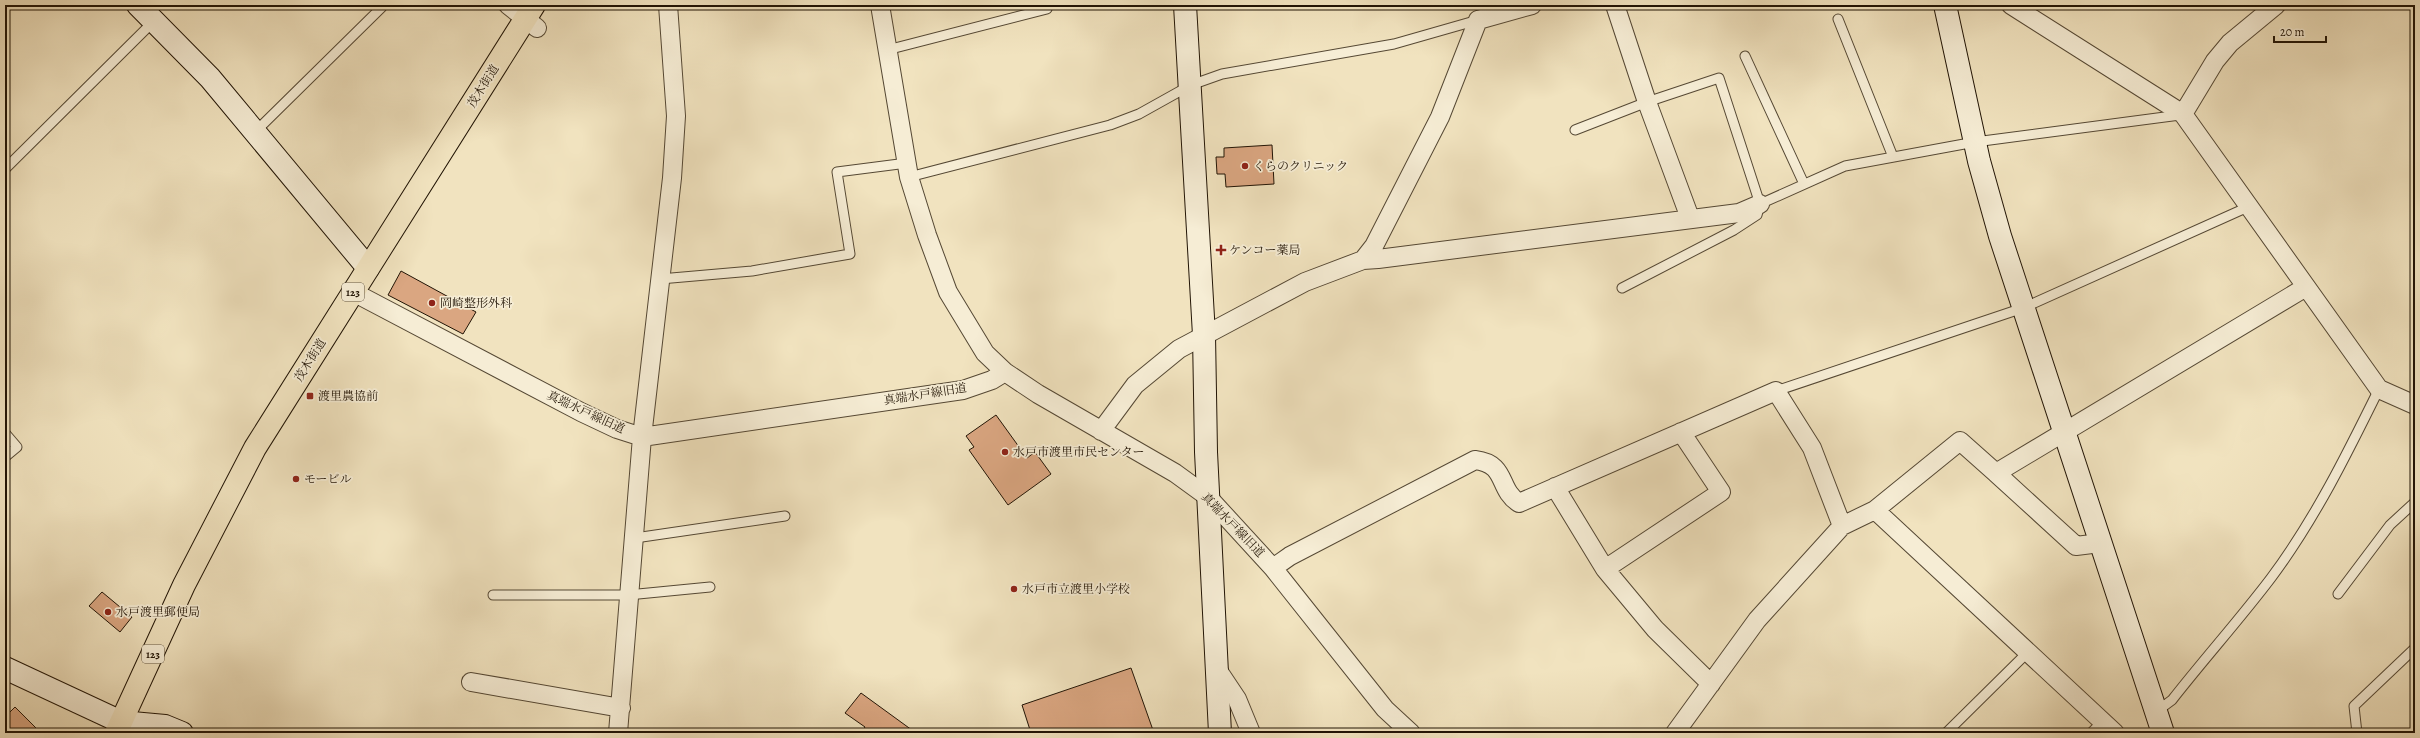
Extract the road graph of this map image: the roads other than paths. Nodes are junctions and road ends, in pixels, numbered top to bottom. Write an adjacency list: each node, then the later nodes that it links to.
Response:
1 (138, 5): 16 (street)
2 (508, 5): 14 (street)
3 (668, 5): 34 (street)
4 (880, 5): 17 (street)
5 (1185, 5): 19 (street)
6 (1532, 5): 13 (street)
7 (1615, 5): 20 (street)
8 (1945, 5): 24 (street)
9 (2011, 5): 21 (street)
10 (2276, 5): 21 (street)
11 (382, 7): 23 (lane)
12 (1047, 9): 17 (lane)
13 (1490, 13): 19 (lane); 32 (street)
14 (532, 18): 33 (highway, 茂木街道 / 123)
15 (1838, 19): 25 (lane)
16 (154, 21): 23 (street); 26 (lane)
17 (887, 50): 27 (street)
18 (1745, 56): 28 (lane)
19 (1190, 85): 27 (lane); 39 (street)
20 (1647, 102): 22 (lane); 29 (lane); 31 (street)
21 (2183, 114): 24 (lane); 30 (street)
22 (1575, 130)
23 (255, 132): 33 (street)
24 (1975, 142): 25 (lane); 38 (street)
25 (1893, 157): 28 (lane)
26 (5, 169)
27 (908, 170): 34 (lane); 40 (street)
28 (1804, 184): 29 (lane)
29 (1760, 204): 31 (street); 36 (lane)
30 (2248, 207): 35 (street); 38 (lane)
31 (1690, 218): 32 (street)
32 (1363, 260): 39 (street)
33 (368, 268): 37 (highway, 茂木街道 / 123)
34 (660, 279): 48 (street)
35 (2306, 287): 41 (street); 47 (street)
36 (1622, 288)
37 (353, 292): 48 (street, 真端水戸線旧道); 73 (highway, 茂木街道 / 123)
38 (2022, 308): 42 (lane); 47 (street)
39 (1204, 335): 44 (street); 52 (street)
40 (1005, 372): 44 (street, 真端水戸線旧道); 48 (street, 真端水戸線旧道)
41 (2379, 389): 43 (street); 72 (lane)
42 (1776, 391): 45 (street); 56 (street)
43 (2415, 404)
44 (1101, 431): 52 (street, 真端水戸線旧道)
45 (1680, 432): 51 (street); 60 (street)
46 (5, 433): 49 (lane)
47 (2064, 433): 50 (street); 58 (street)
48 (642, 437): 57 (street)
49 (5, 457)
50 (1996, 473): 54 (street); 58 (street)
51 (1555, 487): 59 (street); 60 (street)
52 (1208, 497): 59 (street, 真端水戸線旧道); 68 (street)
53 (2415, 502): 63 (lane)
54 (1875, 510): 56 (street); 66 (street)
55 (785, 516): 57 (lane)
56 (1842, 526): 70 (street)
57 (635, 538): 62 (street)
58 (2100, 543): 72 (street)
59 (1273, 568): 79 (street, 真端水戸線旧道)
60 (1605, 569): 70 (street)
61 (710, 587): 62 (lane)
62 (628, 594): 64 (lane); 71 (street)
63 (2338, 594)
64 (493, 595)
65 (2415, 648): 82 (lane)
66 (2028, 652): 74 (street); 81 (lane)
67 (5, 668): 73 (street)
68 (1217, 669): 77 (street); 78 (street)
69 (471, 682): 71 (street)
70 (1711, 684): 80 (street)
71 (620, 708): 76 (street)
72 (2159, 727)
73 (124, 729): 75 (street)
74 (2103, 729)
75 (182, 733)
76 (618, 733)
77 (1220, 733)
78 (1251, 733)
79 (1411, 733)
80 (1675, 733)
81 (1946, 733)
82 (2357, 733)

